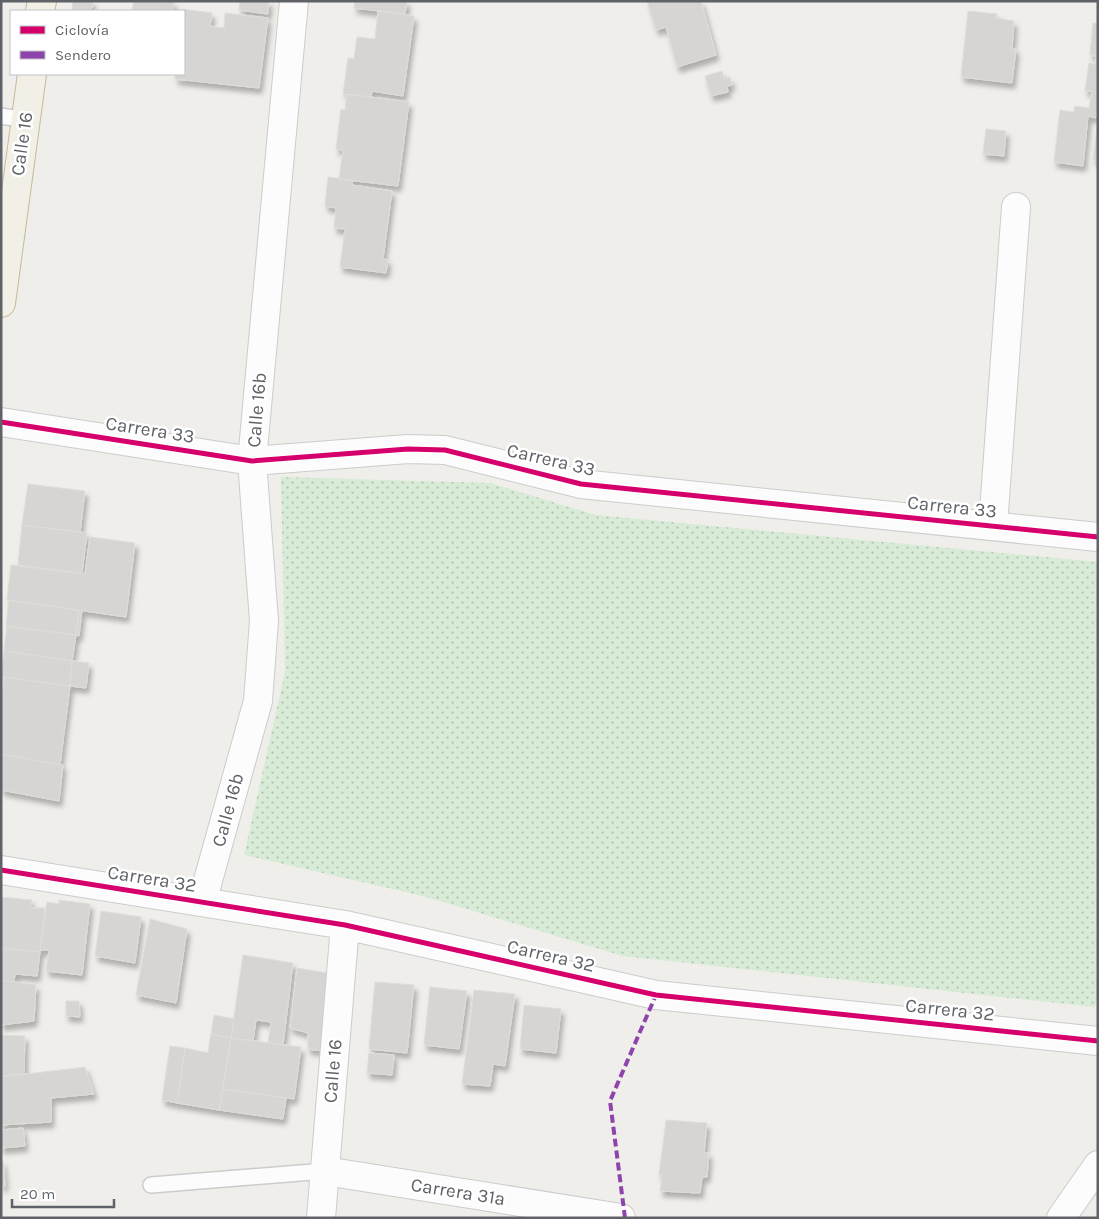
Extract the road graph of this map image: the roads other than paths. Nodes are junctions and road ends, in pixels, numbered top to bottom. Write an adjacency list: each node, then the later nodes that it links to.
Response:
1 (294, 1): 7 (street, Calle 16b)
2 (32, 75): 3 (highway, Calle 16)
3 (13, 118): 5 (highway, Calle 16)
4 (1016, 207): 8 (street)
5 (1, 303)
6 (1, 422): 7 (street, Carrera 33)
7 (252, 461): 8 (street, Carrera 33); 11 (street, Calle 16b)
8 (993, 526): 9 (street, Carrera 33)
9 (1098, 537)
10 (1, 870): 11 (street, Carrera 32)
11 (202, 902): 12 (street, Carrera 32)
12 (345, 925): 13 (street, Carrera 32); 15 (street, Calle 16)
13 (1098, 1041)
14 (1098, 1165): 19 (street)
15 (325, 1171): 16 (lane); 17 (street, Calle 16); 18 (street, Carrera 31a)
16 (151, 1185)
17 (321, 1218)
18 (621, 1218)
19 (1061, 1218)

